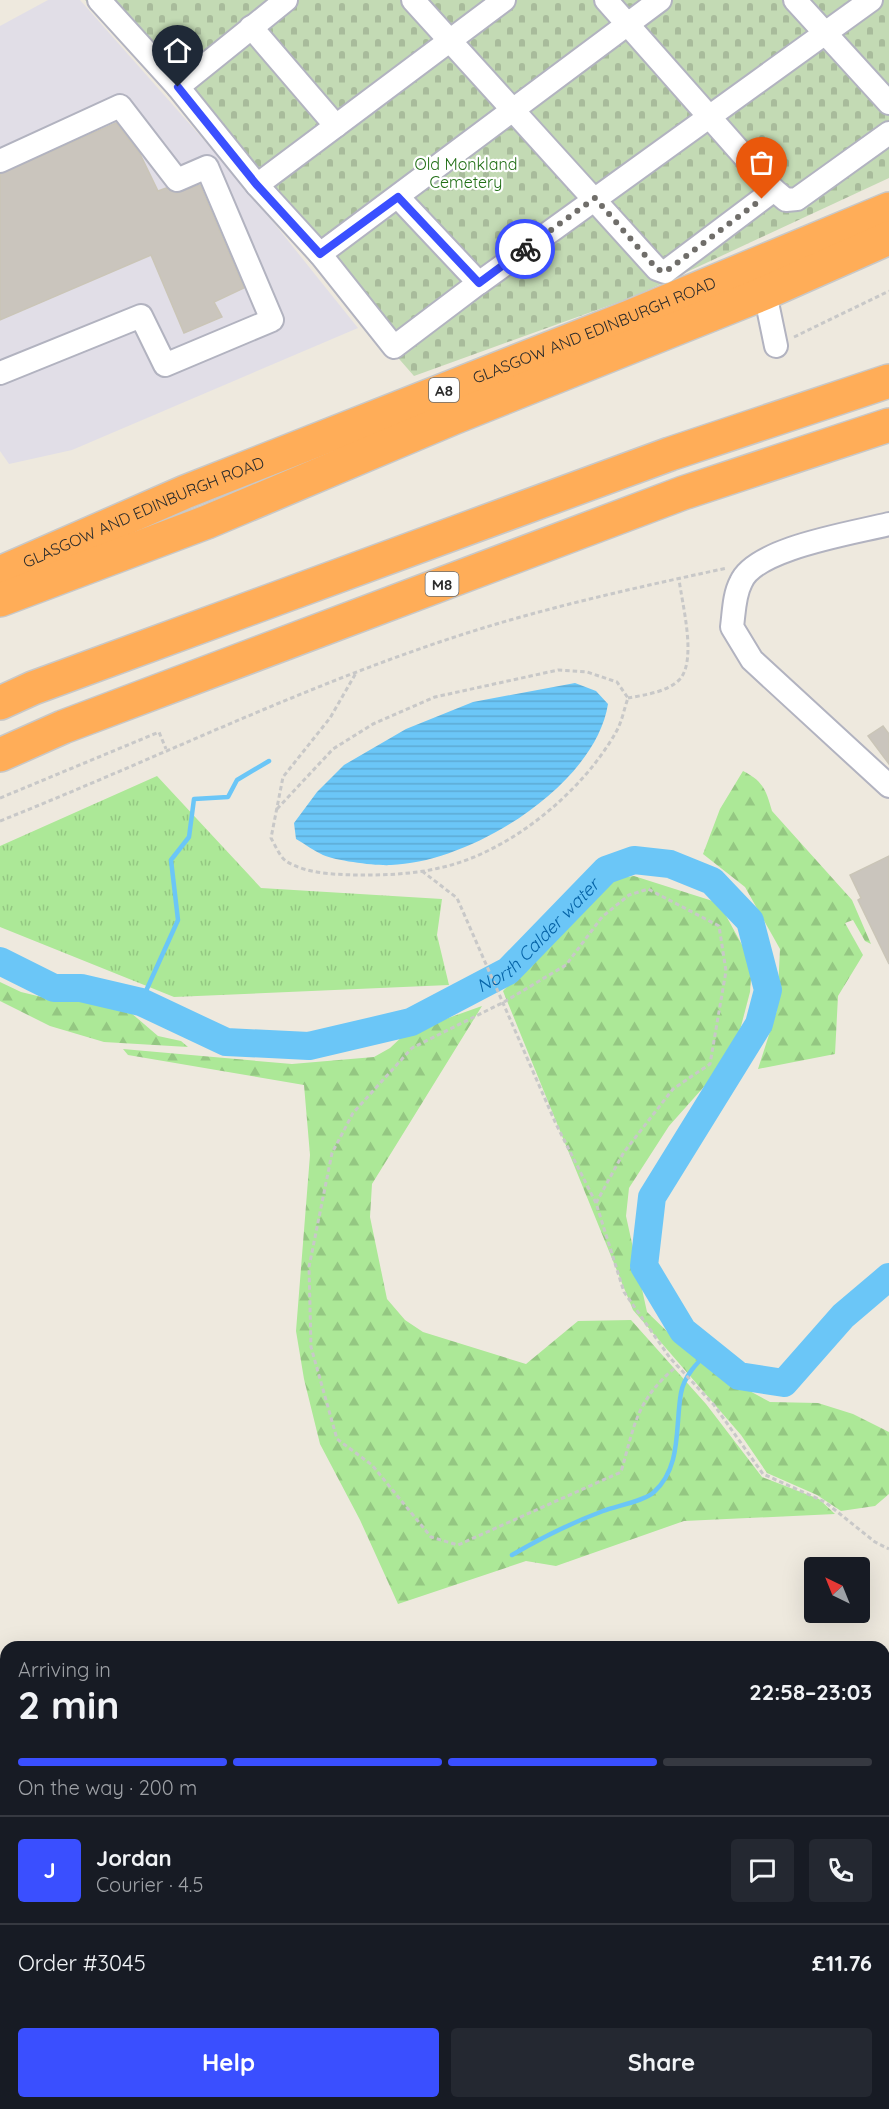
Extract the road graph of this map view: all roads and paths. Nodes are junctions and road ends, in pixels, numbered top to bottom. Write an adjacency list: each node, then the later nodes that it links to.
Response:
1 (99, 0): 13 (street)
2 (286, 0): 10 (street)
3 (413, 0): 12 (street)
4 (504, 0): 12 (street)
5 (606, 0): 9 (street)
6 (660, 0): 9 (street)
7 (795, 0): 11 (street)
8 (871, 0): 11 (street)
9 (628, 24): 15 (street); 16 (street)
10 (251, 27): 13 (street); 17 (street)
11 (824, 32): 14 (street); 16 (street)
12 (450, 40): 15 (street); 17 (street)
13 (178, 87): 20 (street)
14 (885, 92)
15 (513, 110): 22 (street); 23 (street)
16 (708, 115): 21 (street); 23 (street)
17 (336, 126): 20 (street)
18 (889, 133): 21 (street)
19 (0, 161): 31 (street)
20 (256, 184): 26 (street)
21 (774, 190): 23 (street)
22 (398, 197): 26 (street); 27 (street)
23 (595, 198): 27 (street)
24 (889, 209): 36 (highway, GLASGOW AND EDINBURGH ROAD / A8)
25 (889, 238): 29 (highway, GLASGOW AND EDINBURGH ROAD / A8)
26 (320, 254): 27 (street)
27 (480, 282)
28 (889, 291): 30 (path)
29 (765, 293): 30 (street); 38 (highway, GLASGOW AND EDINBURGH ROAD / A8)
30 (776, 346)
31 (0, 372)
32 (889, 381): 41 (highway)
33 (889, 425): 43 (highway, M8)
34 (889, 524): 35 (street)
35 (761, 561): 37 (path); 44 (street)
36 (0, 573)
37 (679, 579): 39 (path); 40 (path)
38 (0, 600)
39 (356, 673): 42 (path); 46 (path)
40 (627, 698): 46 (path); 48 (path)
41 (0, 703)
42 (166, 749): 45 (path); 47 (path)
43 (0, 755)
44 (889, 786)
45 (0, 798)
46 (277, 808): 48 (path)
47 (0, 821)
48 (422, 871): 49 (path)
49 (504, 1002): 50 (path); 50 (path); 51 (path)
50 (596, 1203): 51 (path)
51 (677, 1366): 52 (path)
52 (889, 1549)

